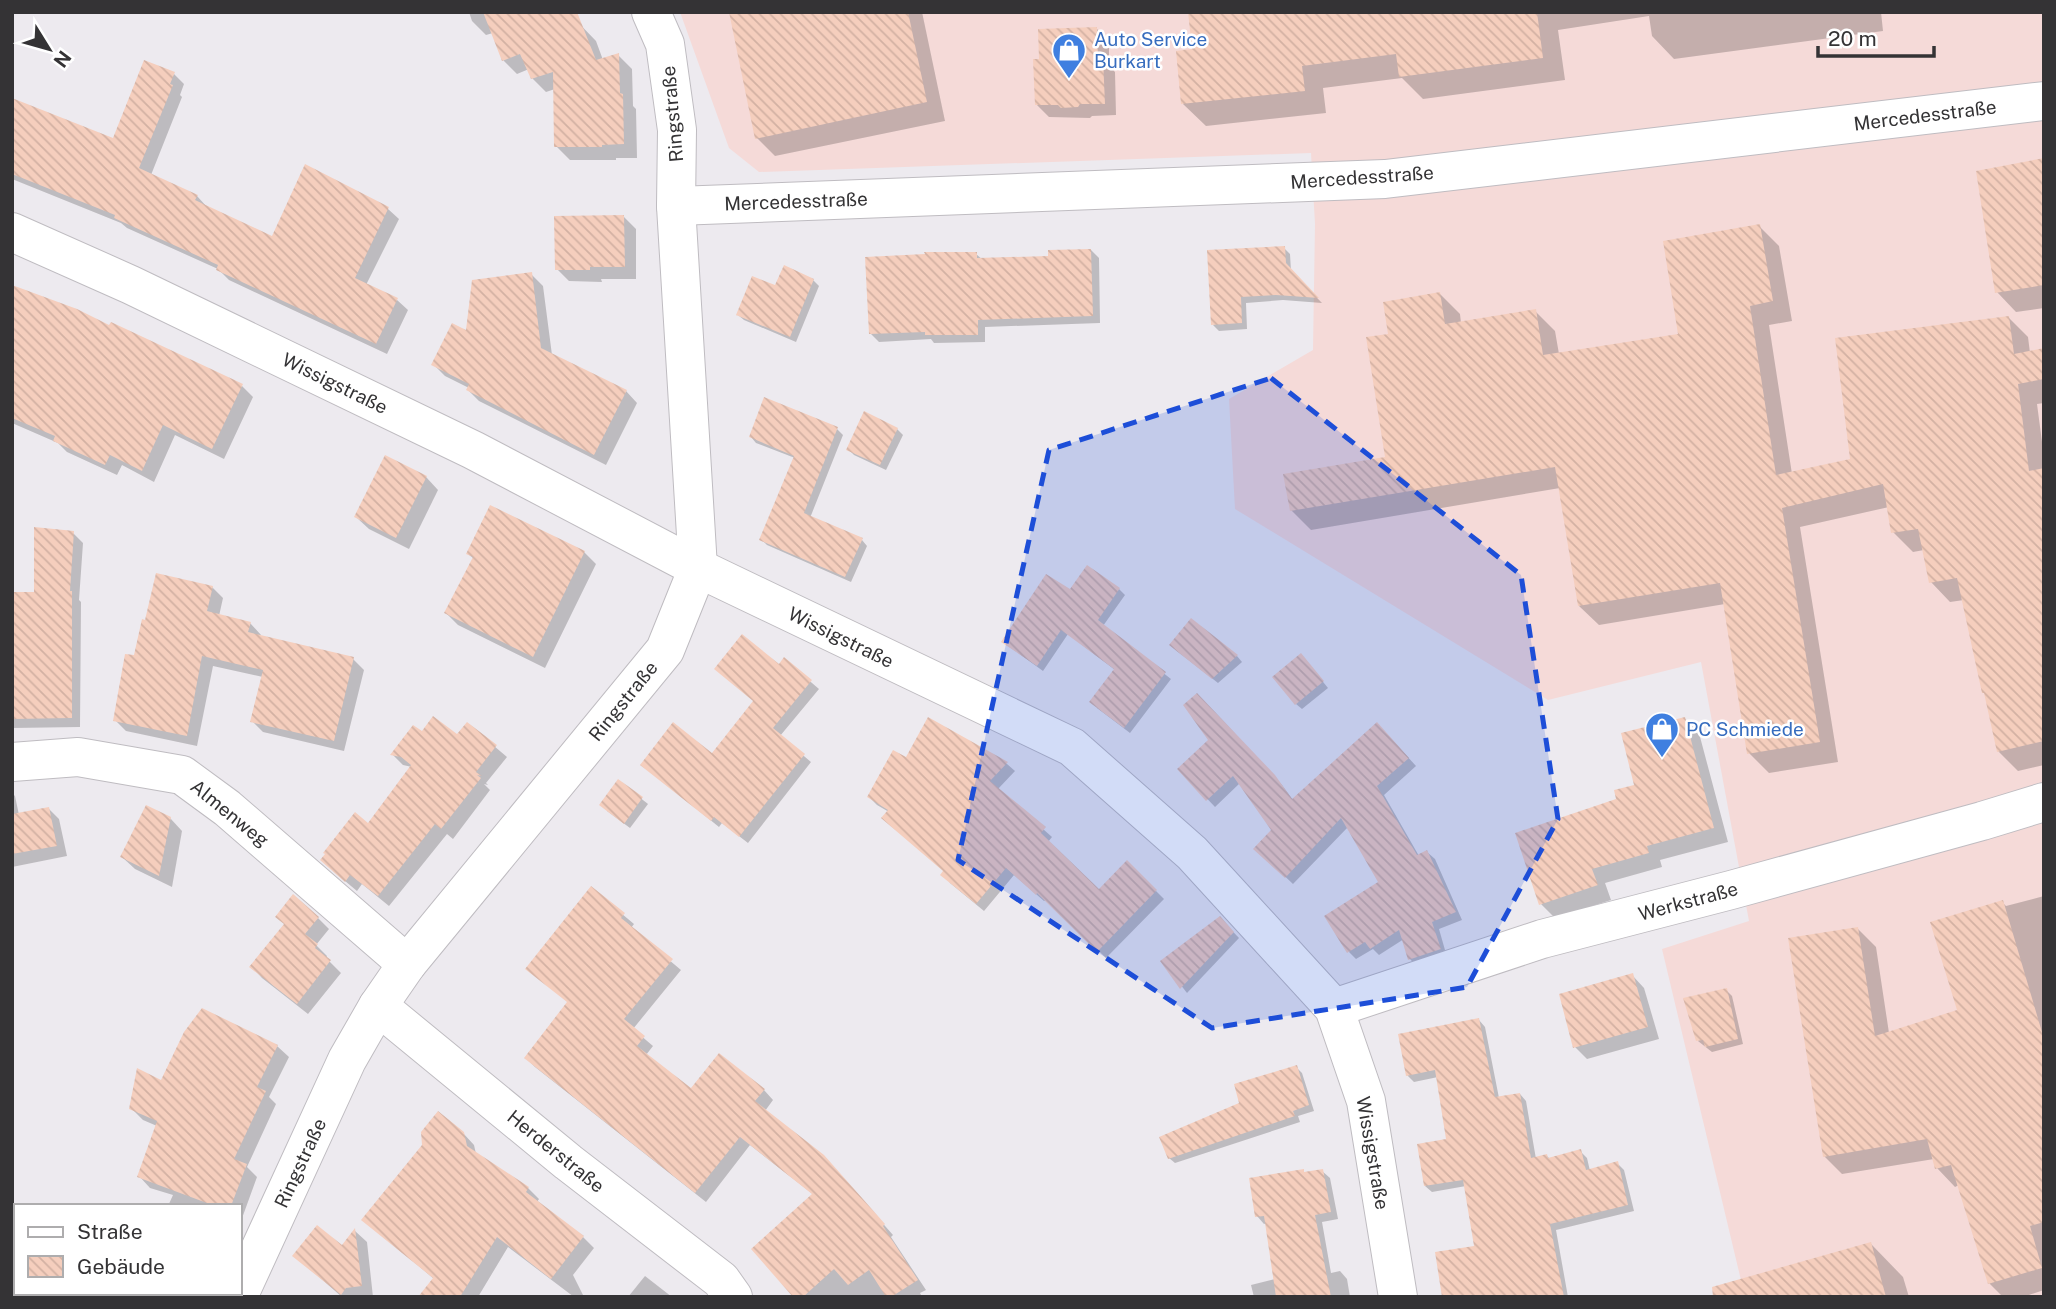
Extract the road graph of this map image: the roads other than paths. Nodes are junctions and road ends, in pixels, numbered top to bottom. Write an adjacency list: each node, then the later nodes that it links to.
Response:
1 (651, 12): 3 (street, Ringstraße)
2 (2044, 101): 3 (street, Mercedesstraße)
3 (677, 206): 5 (street, Ringstraße)
4 (12, 232): 5 (street, Wissigstraße)
5 (698, 568): 8 (street, Ringstraße); 10 (street, Wissigstraße)
6 (12, 762): 8 (street, Almenweg)
7 (2044, 802): 10 (street, Werkstraße)
8 (407, 964): 9 (street, Ringstraße)
9 (378, 1006): 11 (street, Ringstraße); 12 (street, Herderstraße)
10 (1334, 1008): 13 (street, Wissigstraße)
11 (242, 1288)
12 (733, 1297)
13 (1398, 1297)

